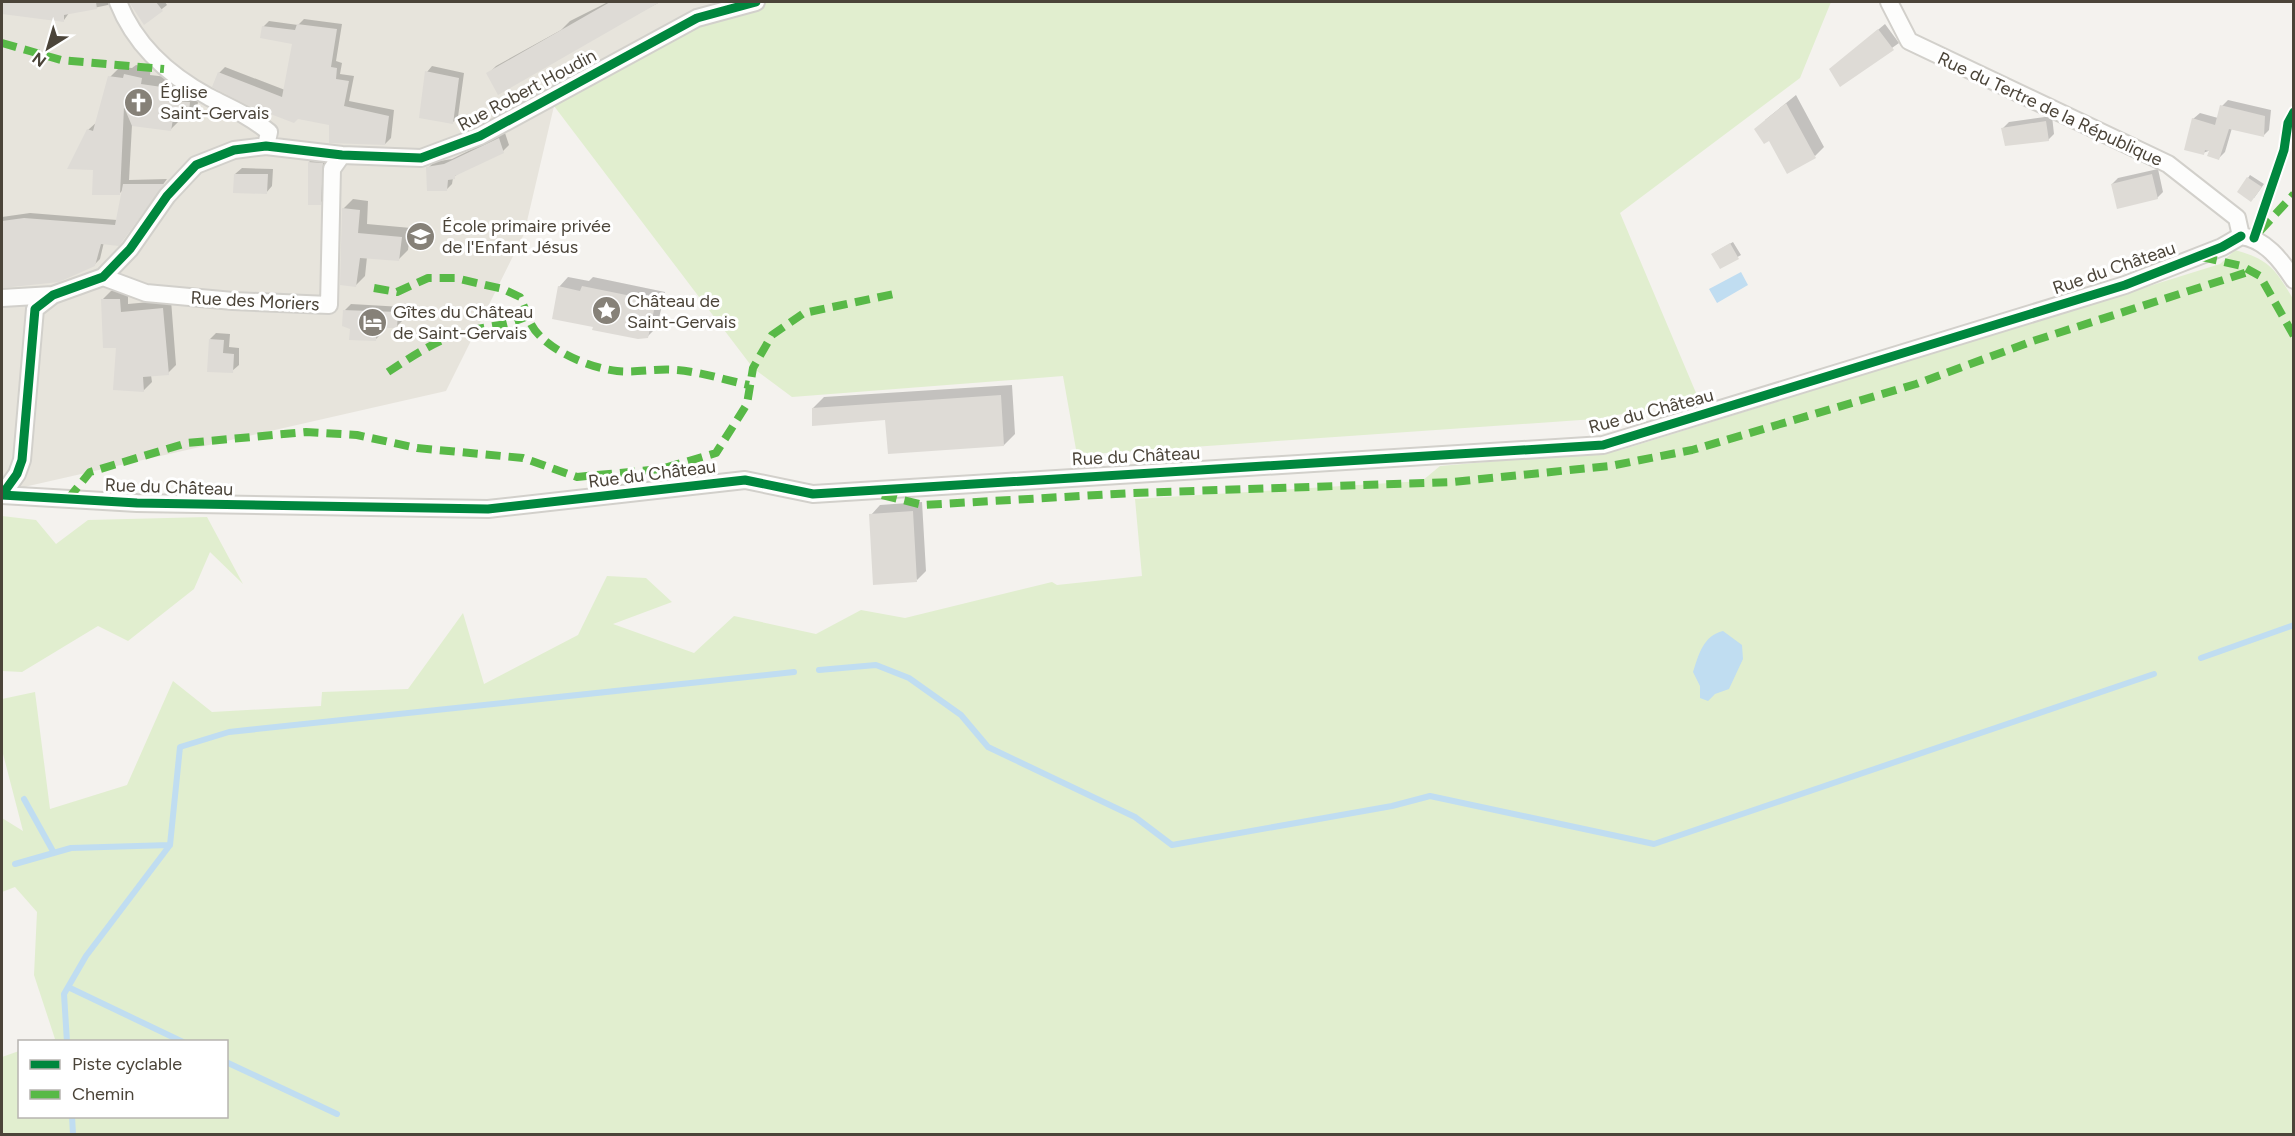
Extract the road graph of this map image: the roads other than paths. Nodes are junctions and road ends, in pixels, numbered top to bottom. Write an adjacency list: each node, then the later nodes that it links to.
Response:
1 (118, 2): 4 (street)
2 (756, 2): 5 (street, Rue Robert Houdin)
3 (1889, 2): 6 (street, Rue du Tertre de la République)
4 (266, 146): 5 (street, Rue Robert Houdin); 7 (street, Rue Robert Houdin)
5 (342, 155): 7 (street, Rue des Moriers)
6 (2241, 237): 8 (street); 11 (street, Rue du Château)
7 (103, 277): 9 (street)
8 (2294, 280)
9 (53, 294): 10 (street); 11 (street)
10 (2, 298)
11 (2, 495)

